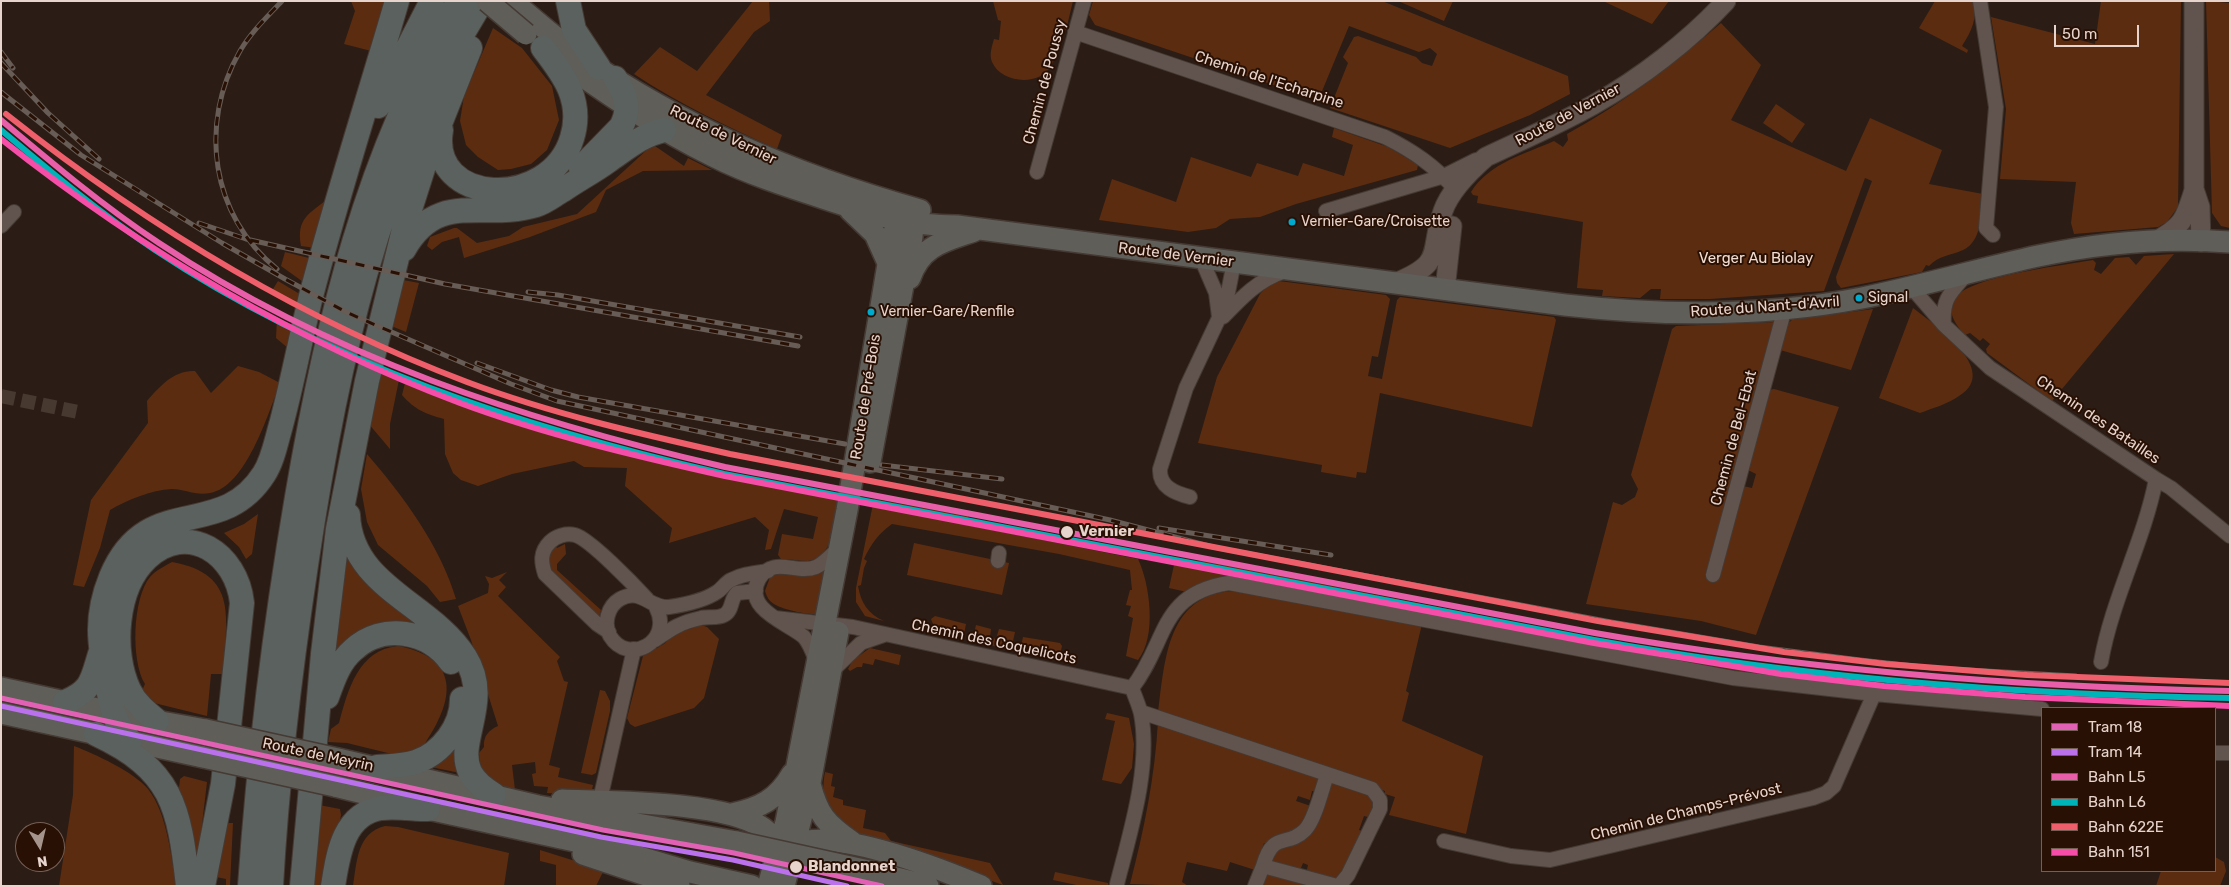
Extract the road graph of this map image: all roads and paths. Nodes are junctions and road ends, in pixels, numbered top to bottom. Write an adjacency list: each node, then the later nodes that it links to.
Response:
1 (397, 1): 24 (highway)
2 (432, 1): 24 (highway)
3 (459, 1): 57 (highway)
4 (482, 1): 98 (highway)
5 (487, 1): 14 (main road, bridge)
6 (492, 1): 17 (highway)
7 (512, 1): 14 (main road, Route de Vernier)
8 (568, 1): 15 (highway)
9 (1084, 1): 13 (street, Chemin de Poussy)
10 (1726, 1): 20 (street, Route de Vernier)
11 (1980, 1): 30 (street)
12 (2194, 1): 22 (street)
13 (1076, 32): 19 (street, Chemin de Poussy); 20 (street, Chemin de l'Echarpine)
14 (535, 34): 15 (main road, Route de Vernier); 16 (main road, Route de Vernier); 17 (highway)
15 (607, 73): 16 (highway); 27 (main road, Route de Vernier)
16 (627, 107): 18 (main road, Route de Vernier); 21 (highway)
17 (444, 114): 35 (highway)
18 (664, 130): 21 (highway); 23 (main road, Route de Vernier)
19 (1037, 172)
20 (1450, 183): 25 (street); 40 (street, Route de Vernier); 42 (street)
21 (563, 189): 35 (highway)
22 (2194, 189): 31 (street); 32 (street)
23 (844, 205): 27 (main road, Route de Vernier); 37 (main road)
24 (337, 206): 47 (highway)
25 (1326, 211)
26 (14, 212): 28 (street)
27 (906, 217): 29 (main road, Route de Vernier); 37 (main road, Route de Pré-Bois); 43 (main road, Route de Pré-Bois)
28 (1, 226)
29 (979, 229): 34 (main road, Route de Vernier); 43 (main road)
30 (1994, 235)
31 (2154, 242): 32 (main road, Route du Nant-d'Avril); 39 (main road, Route du Nant-d'Avril)
32 (2201, 242): 33 (main road, Route du Nant-d'Avril)
33 (2230, 242)
34 (1202, 258): 36 (main road, Route de Vernier); 45 (street)
35 (398, 262): 49 (highway)
36 (1234, 262): 38 (main road, Route de Vernier); 45 (street)
37 (888, 264): 43 (main road); 52 (main road, Route de Pré-Bois)
38 (1290, 269): 40 (main road, Route de Vernier); 45 (street)
39 (1966, 275): 41 (main road, Route du Nant-d'Avril); 46 (street)
40 (1395, 283): 42 (main road, Route de Vernier)
41 (1912, 288): 44 (main road, Route du Nant-d'Avril); 46 (street, Chemin des Batailles)
42 (1445, 290): 44 (main road, Route du Nant-d'Avril)
43 (901, 302): 59 (main road, Route de Pré-Bois)
44 (1785, 308): 54 (street, Chemin de Bel-Ebat)
45 (1219, 321): 50 (street)
46 (1944, 325): 48 (street, Chemin des Batailles)
47 (289, 396): 57 (highway); 64 (highway)
48 (2156, 479): 51 (street); 65 (street, Chemin des Batailles)
49 (348, 486): 76 (highway); 85 (highway)
50 (1190, 497)
51 (2230, 536)
52 (840, 547): 53 (street); 59 (main road, Route de Pré-Bois)
53 (768, 571): 55 (street); 56 (street)
54 (1713, 575)
55 (756, 591): 58 (street); 62 (street)
56 (652, 603): 60 (street); 60 (street); 62 (street)
57 (279, 617): 97 (highway)
58 (775, 618): 59 (street, Chemin des Coquelicots); 66 (street)
59 (832, 625): 61 (street, Chemin des Coquelicots); 66 (main road, Route de Pré-Bois)
60 (609, 632): 63 (street)
61 (885, 635): 66 (street); 68 (street, Chemin des Coquelicots)
62 (655, 640): 63 (street)
63 (634, 650): 86 (street)
64 (100, 654): 70 (highway); 72 (highway)
65 (2101, 662)
66 (824, 668): 81 (main road, Route de Pré-Bois); 84 (main road, Route de Pré-Bois)
67 (1, 688): 70 (main road, Route de Meyrin)
68 (1132, 688): 69 (street); 73 (street)
69 (1874, 694): 71 (street); 90 (street, Chemin de Champs-Prévost)
70 (65, 702): 72 (main road, Route de Meyrin)
71 (2041, 709)
72 (113, 712): 75 (main road, Route de Meyrin); 78 (highway)
73 (1141, 712): 83 (street); 94 (street)
74 (1, 713): 77 (main road, Route de Meyrin)
75 (157, 721): 82 (main road, Route de Meyrin, bridge); 96 (highway)
76 (318, 722): 82 (highway); 99 (highway)
77 (96, 734): 78 (main road, Route de Meyrin); 95 (highway)
78 (130, 741): 87 (main road, Route de Meyrin, bridge)
79 (2216, 753): 80 (street)
80 (2230, 753)
81 (797, 765): 88 (main road); 93 (main road, Route de Pré-Bois)
82 (377, 767): 85 (main road, Route de Meyrin)
83 (1327, 775): 92 (street); 106 (street)
84 (810, 783): 91 (main road); 93 (main road, Route de Pré-Bois)
85 (504, 797): 86 (main road); 103 (main road, Route de Meyrin, bridge)
86 (602, 802): 88 (main road)
87 (428, 809): 89 (main road, Route de Meyrin); 100 (highway)
88 (732, 814): 93 (main road)
89 (515, 829): 101 (main road); 102 (main road, Route de Meyrin)
90 (1444, 841)
91 (854, 844): 93 (main road); 104 (main road)
92 (1263, 866): 105 (street); 106 (street)
93 (780, 870)
94 (1117, 884)
95 (188, 886)
96 (203, 886)
97 (250, 886)
98 (270, 886)
99 (302, 886)
100 (333, 886)
101 (679, 886)
102 (752, 886)
103 (928, 886)
104 (981, 886)
105 (1255, 886)
106 (1338, 886)

